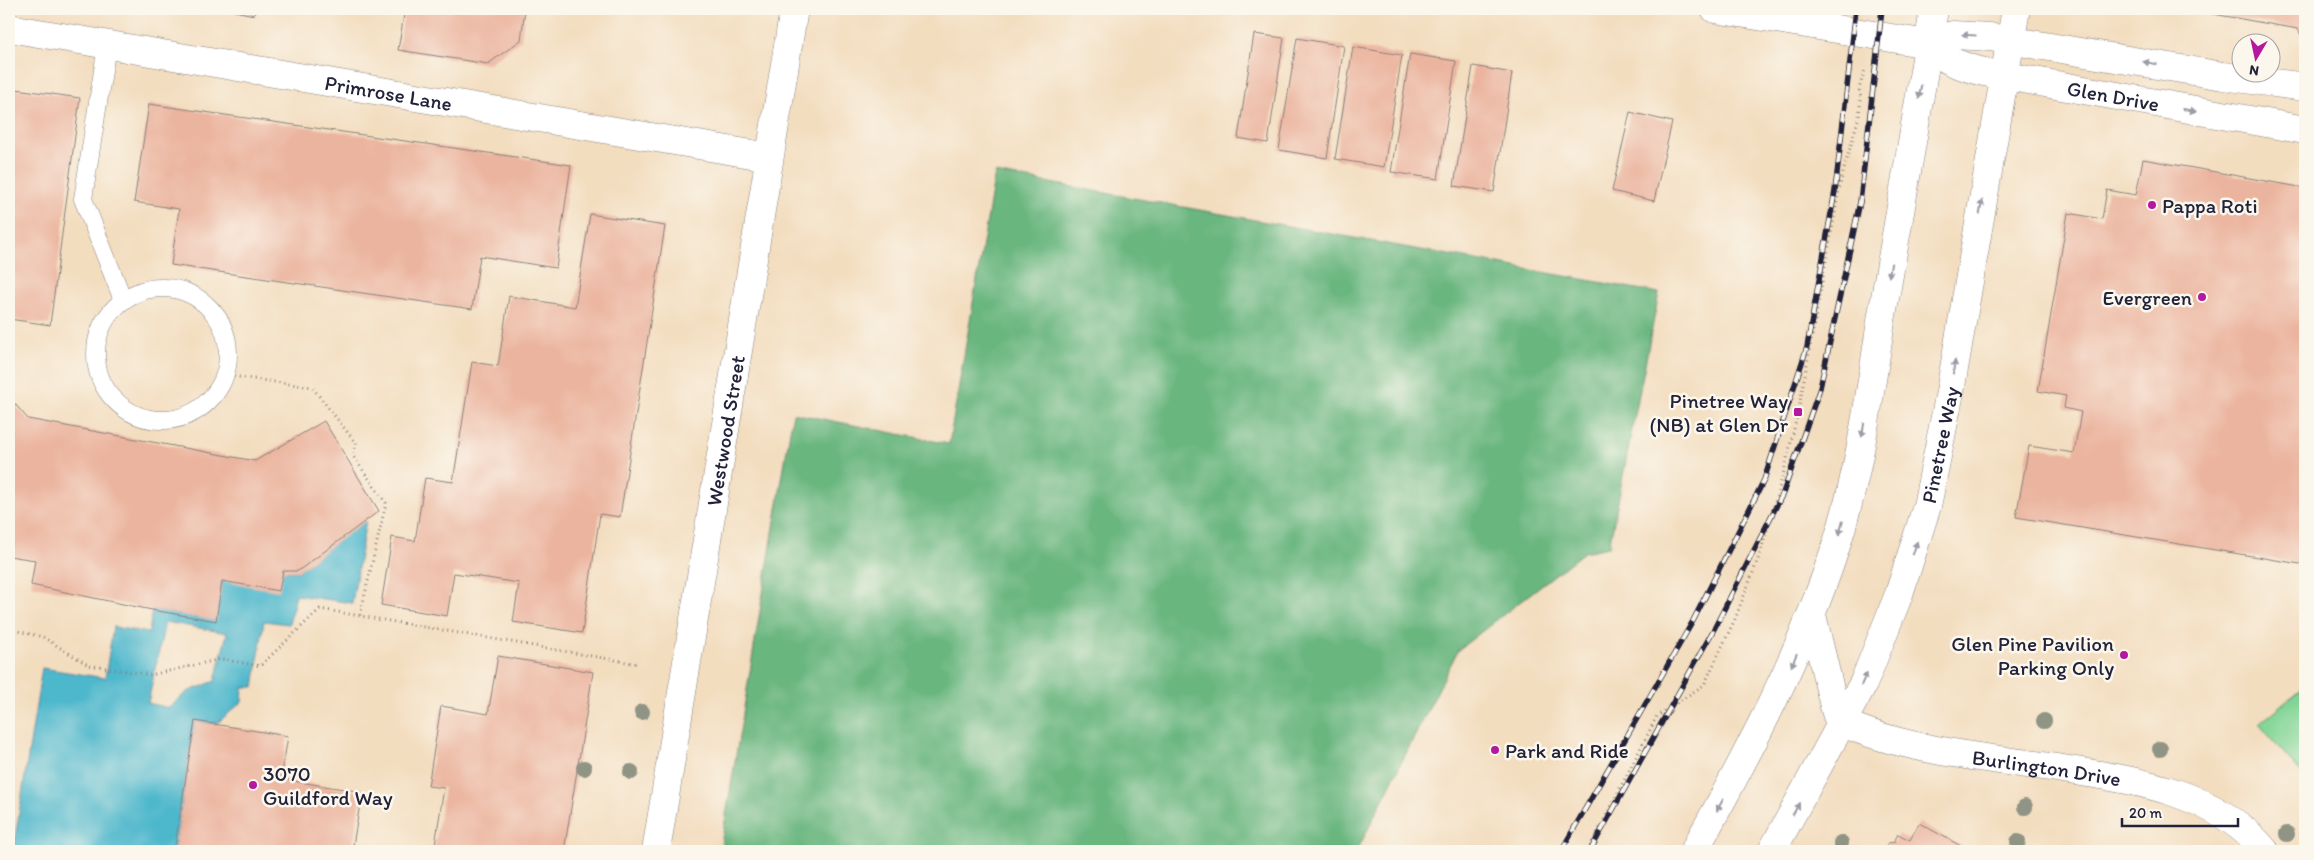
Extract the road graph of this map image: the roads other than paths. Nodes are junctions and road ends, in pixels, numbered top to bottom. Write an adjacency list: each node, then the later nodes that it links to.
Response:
1 (794, 9): 12 (street, Westwood Street)
2 (1715, 9): 7 (street, Glen Drive)
3 (1934, 9): 7 (street)
4 (2016, 9): 6 (street, Pinetree Way)
5 (9, 28): 8 (street, Primrose Lane)
6 (2010, 40): 7 (street, Glen Drive, one-way to 7); 9 (street, Pinetree Way); 10 (street, Glen Drive, one-way to 6)
7 (1928, 44): 9 (street, Glen Drive); 14 (street, one-way to 14)
8 (107, 45): 12 (street, Primrose Lane); 13 (lane)
9 (2003, 76): 11 (street, Glen Drive, one-way to 11); 15 (street, Pinetree Way, one-way to 9)
10 (2305, 87)
11 (2305, 130)
12 (769, 157): 16 (street, Westwood Street)
13 (123, 300): 13 (lane)
14 (1812, 615): 15 (street); 17 (street, one-way to 17)
15 (1843, 723): 18 (street, Pinetree Way, one-way to 15); 19 (street, Burlington Drive)
16 (656, 851)
17 (1694, 851)
18 (1772, 851)
19 (2265, 851)

